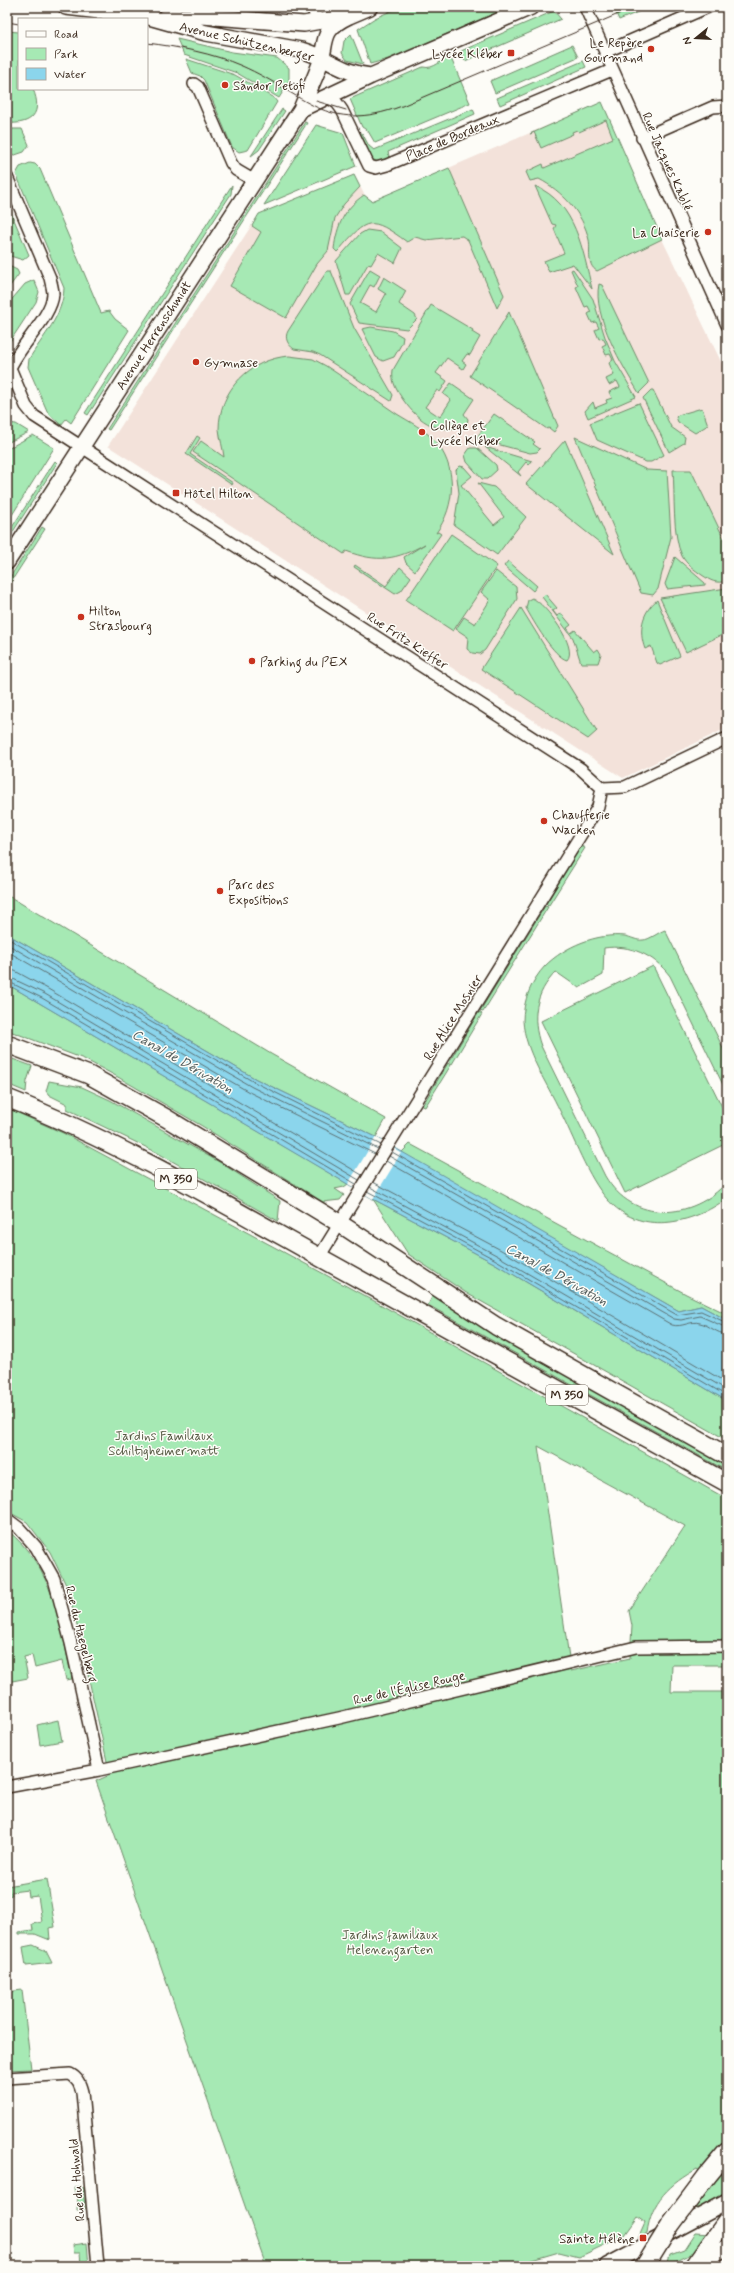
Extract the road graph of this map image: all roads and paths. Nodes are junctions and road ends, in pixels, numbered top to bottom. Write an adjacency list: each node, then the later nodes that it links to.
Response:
1 (66, 7): 8 (main road, Avenue Schützenberger)
2 (312, 7): 9 (street)
3 (370, 7): 7 (main road)
4 (531, 7): 13 (main road)
5 (585, 7): 10 (street, Rue Jacques Kablé)
6 (708, 7): 10 (street)
7 (349, 16): 9 (main road); 11 (main road)
8 (149, 18): 9 (main road, Avenue Schützenberger); 11 (main road, Avenue Schützenberger)
9 (319, 23)
10 (605, 52): 12 (street, Rue Jacques Kablé)
11 (321, 58): 13 (main road); 17 (main road, Avenue Herrenschmidt)
12 (612, 70): 15 (street, Place de Bordeaux); 18 (street, Rue Jacques Kablé)
13 (371, 76): 15 (main road, Avenue Herrenschmidt)
14 (194, 84): 20 (street)
15 (326, 96): 17 (main road, Avenue Herrenschmidt)
16 (727, 106): 18 (street)
17 (300, 109): 20 (main road, Avenue Herrenschmidt)
18 (642, 138): 21 (street, Rue Jacques Kablé)
19 (7, 178): 22 (street, Rue Fritz Kieffer)
20 (253, 180): 22 (main road, Avenue Herrenschmidt)
21 (727, 325)
22 (82, 447): 23 (main road, Avenue Herrenschmidt); 25 (street, Rue Fritz Kieffer)
23 (7, 562)
24 (727, 738): 25 (street)
25 (602, 788): 28 (street, Rue Alice Mosnier)
26 (7, 1044): 28 (main road, M 350)
27 (7, 1098): 29 (main road, M 350)
28 (339, 1223): 29 (street, Rue Alice Mosnier); 30 (main road, M 350)
29 (319, 1257): 31 (main road, M 350)
30 (727, 1456)
31 (727, 1483)
32 (7, 1519): 34 (street, Rue du Haegelberg)
33 (727, 1646): 34 (street, Rue de l'Église Rouge)
34 (99, 1770): 35 (street, Rue de l'Église Rouge)
35 (7, 1787)
36 (7, 2078): 41 (street, Rue du Hohwald)
37 (725, 2155): 43 (highway, bridge)
38 (727, 2202): 42 (main road)
39 (727, 2219): 44 (main road)
40 (727, 2247): 44 (main road)
41 (98, 2266)
42 (607, 2266)
43 (645, 2266)
44 (693, 2266)

